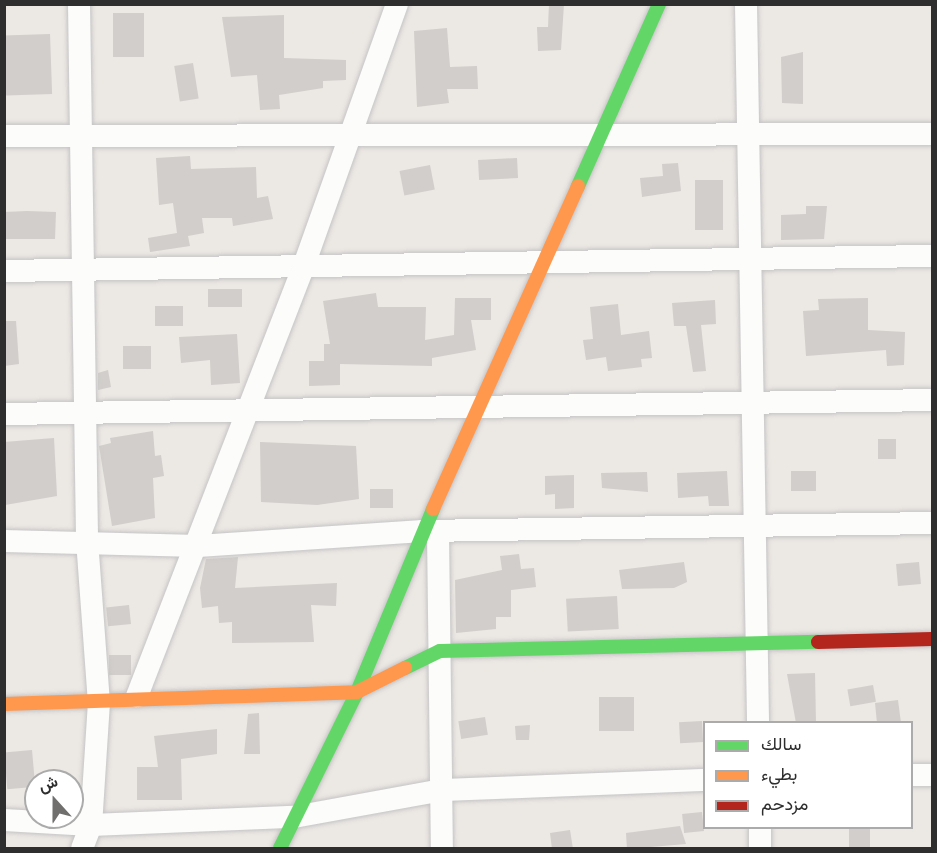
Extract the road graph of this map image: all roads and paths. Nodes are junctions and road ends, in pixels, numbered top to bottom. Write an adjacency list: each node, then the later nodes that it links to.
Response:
1 (79, 4): 5 (street)
2 (397, 4): 6 (street)
3 (659, 4): 10 (street)
4 (746, 4): 9 (street)
5 (83, 133): 6 (street); 8 (street); 16 (street)
6 (352, 133): 10 (street); 14 (street)
7 (933, 134): 9 (street)
8 (4, 136)
9 (749, 136): 10 (street); 12 (street)
10 (600, 138): 13 (street)
11 (933, 256): 12 (street)
12 (750, 259): 13 (street); 18 (street)
13 (544, 262): 14 (street); 19 (street)
14 (303, 268): 16 (street); 20 (street)
15 (4, 271): 16 (street)
16 (83, 271): 21 (street)
17 (933, 400): 18 (street)
18 (753, 402): 19 (street); 24 (street)
19 (480, 405): 20 (street); 25 (street)
20 (248, 412): 21 (street); 28 (street)
21 (85, 413): 22 (street); 26 (street)
22 (4, 414)
23 (933, 523): 24 (street)
24 (755, 526): 25 (street); 30 (street)
25 (431, 531): 28 (street); 31 (street); 32 (street)
26 (87, 540): 27 (street); 28 (street); 34 (street)
27 (4, 541)
28 (198, 546): 33 (street)
29 (933, 639): 30 (street)
30 (757, 641): 31 (street); 36 (street)
31 (440, 651): 32 (street); 40 (street)
32 (357, 693): 33 (street); 41 (street)
33 (137, 696): 34 (street)
34 (99, 702): 35 (street); 43 (street)
35 (4, 704)
36 (758, 721)
37 (913, 775): 38 (street)
38 (933, 775)
39 (703, 780): 40 (street)
40 (442, 790): 41 (street); 47 (street)
41 (294, 818): 43 (street); 46 (street)
42 (4, 820): 43 (street)
43 (91, 825): 45 (street)
44 (760, 829): 48 (street)
45 (82, 849)
46 (280, 849)
47 (442, 849)
48 (760, 849)

